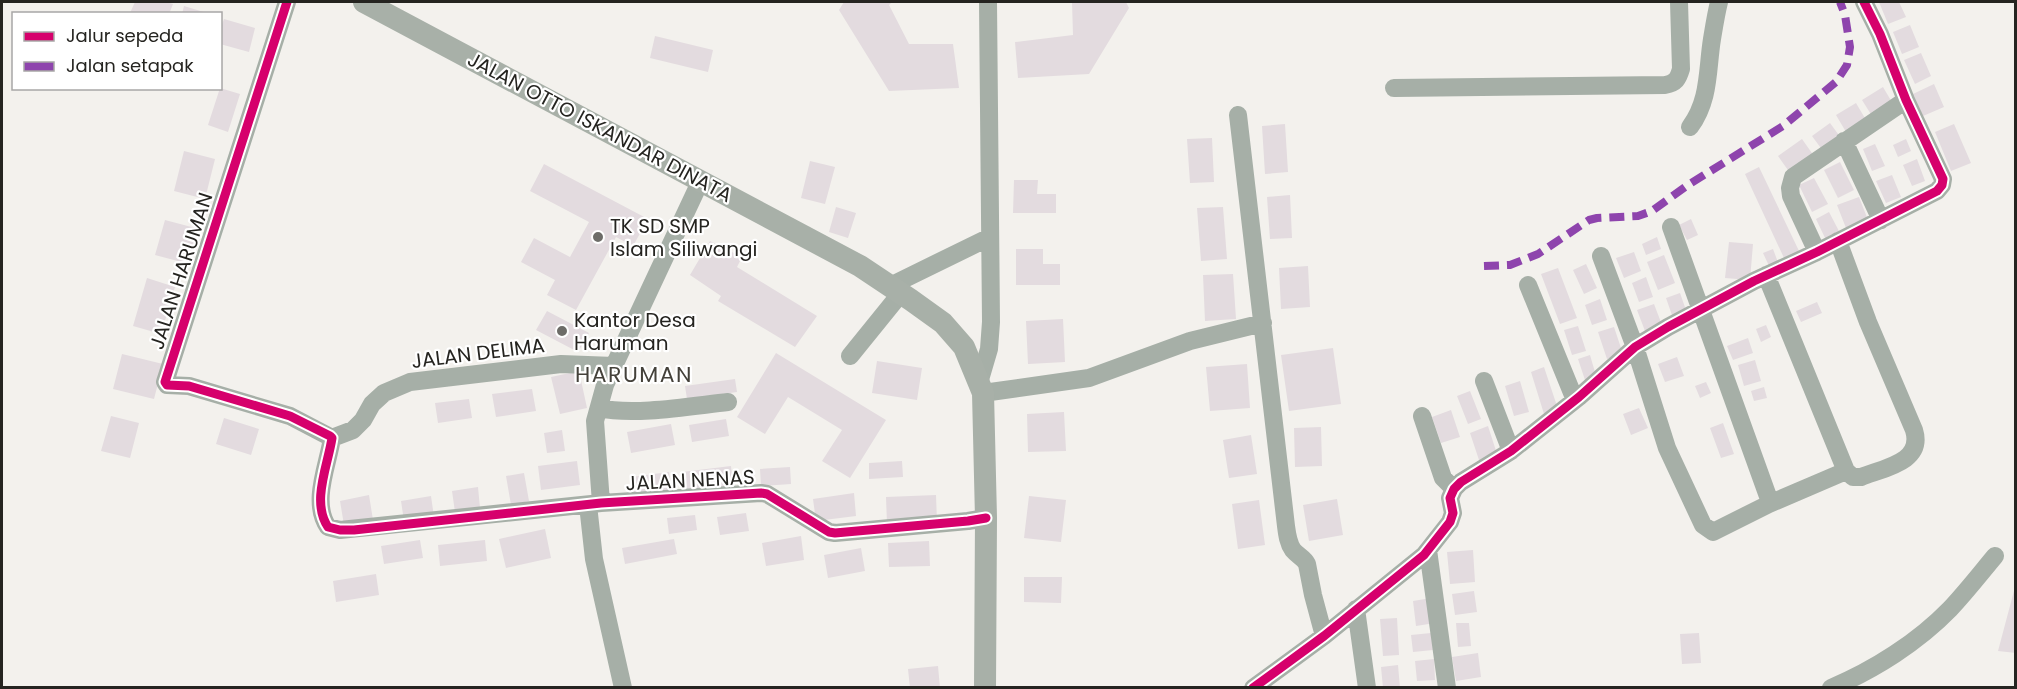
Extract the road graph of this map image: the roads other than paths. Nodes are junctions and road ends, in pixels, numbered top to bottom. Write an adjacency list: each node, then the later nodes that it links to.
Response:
1 (287, 2): 33 (street, JALAN HARUMAN)
2 (364, 2): 12 (main road, JALAN OTTO ISKANDAR DINATA)
3 (988, 2): 15 (street)
4 (1680, 2): 7 (street)
5 (1719, 2): 10 (street)
6 (1864, 2): 8 (street)
7 (1394, 88)
8 (1906, 100): 11 (street); 13 (street)
9 (1238, 115): 23 (street)
10 (1690, 127)
11 (1844, 141): 13 (street); 17 (street)
12 (701, 180): 21 (main road, JALAN OTTO ISKANDAR DINATA); 26 (street)
13 (1881, 220): 16 (street)
14 (1671, 227): 22 (street)
15 (990, 237): 21 (street); 28 (street)
16 (1838, 241): 17 (street); 35 (street)
17 (1817, 252): 19 (street)
18 (1601, 256): 24 (street)
19 (1766, 275): 22 (street); 35 (street)
20 (1528, 285): 29 (street)
21 (896, 289): 25 (street); 28 (main road, JALAN OTTO ISKANDAR DINATA)
22 (1700, 310): 24 (street); 38 (street)
23 (1263, 323): 28 (street); 43 (street)
24 (1635, 347): 29 (street); 38 (street)
25 (850, 356)
26 (614, 366): 31 (street); 33 (street, JALAN DELIMA)
27 (1484, 381): 34 (street)
28 (981, 388): 39 (main road, JALAN OTTO ISKANDAR DINATA)
29 (1575, 400): 34 (street)
30 (728, 402): 31 (street)
31 (599, 408): 37 (street)
32 (1422, 416): 36 (street)
33 (332, 438): 37 (street, JALAN NENAS)
34 (1511, 451): 36 (street)
35 (1846, 471): 38 (street)
36 (1454, 489): 40 (street)
37 (595, 504): 39 (street, JALAN NENAS); 44 (street)
38 (1769, 504)
39 (986, 518): 45 (main road, JALAN OTTO ISKANDAR DINATA)
40 (1428, 550): 42 (street); 48 (street)
41 (1995, 556): 49 (street)
42 (1356, 609): 43 (street); 47 (street)
43 (1324, 636): 46 (street)
44 (623, 687)
45 (985, 687)
46 (1253, 687)
47 (1367, 687)
48 (1447, 687)
49 (1831, 687)

